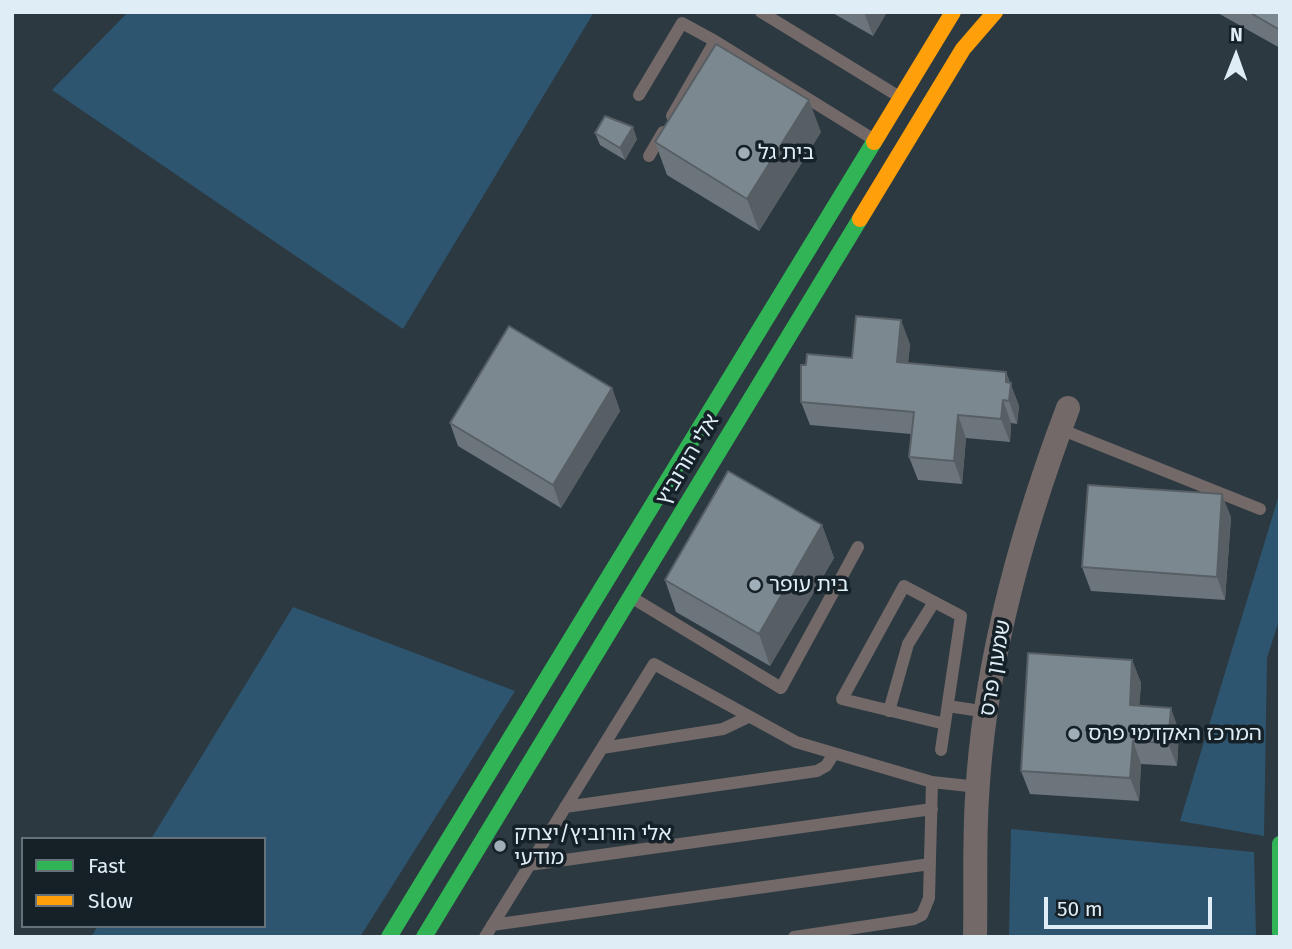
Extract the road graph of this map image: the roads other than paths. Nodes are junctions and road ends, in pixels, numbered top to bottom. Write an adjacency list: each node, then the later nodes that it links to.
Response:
1 (761, 12): 6 (lane)
2 (953, 12): 6 (street, אלי הורוביץ)
3 (995, 12): 12 (street, אלי הורוביץ)
4 (715, 41): 5 (lane); 7 (lane); 8 (lane)
5 (639, 95)
6 (901, 98): 7 (street, אלי הורוביץ)
7 (875, 140): 31 (street, אלי הורוביץ)
8 (649, 156)
9 (1064, 419): 10 (lane); 16 (street, שמעון פרס)
10 (1260, 509)
11 (858, 547): 12 (lane)
12 (629, 596): 32 (street, אלי הורוביץ)
13 (934, 602): 14 (lane); 15 (lane); 15 (lane)
14 (948, 706): 16 (lane); 18 (lane)
15 (889, 711): 18 (lane)
16 (987, 712): 23 (street, שמעון פרס)
17 (746, 718): 19 (lane); 19 (lane); 21 (lane)
18 (945, 724): 20 (lane)
19 (602, 748): 24 (lane)
20 (941, 751)
21 (833, 755): 22 (lane); 24 (lane)
22 (932, 782): 23 (lane); 25 (lane)
23 (978, 787): 34 (street, שמעון פרס)
24 (565, 807): 28 (lane)
25 (932, 809): 27 (lane); 28 (lane)
26 (1280, 844): 30 (street)
27 (930, 864): 29 (lane); 33 (lane)
28 (529, 865): 29 (lane)
29 (489, 931)
30 (1280, 933)
31 (389, 937)
32 (424, 937)
33 (794, 937)
34 (975, 937)

